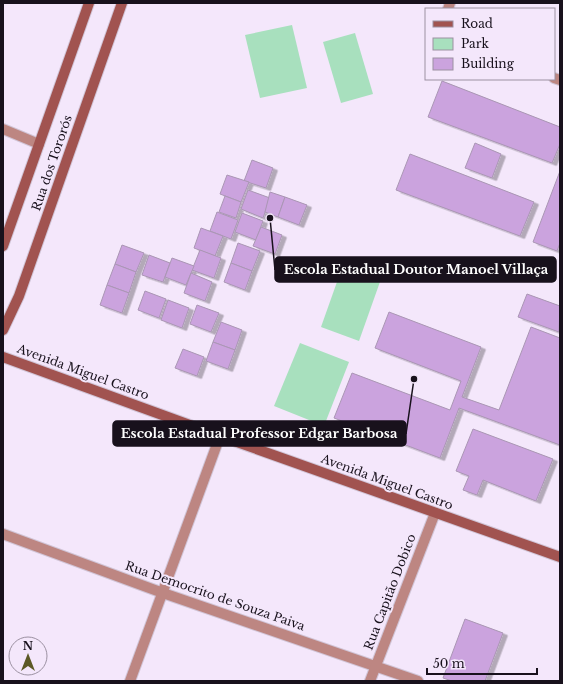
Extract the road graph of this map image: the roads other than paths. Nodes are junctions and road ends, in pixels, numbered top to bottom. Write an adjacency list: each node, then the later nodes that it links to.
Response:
1 (89, 3): 4 (street, Rua dos Tororós)
2 (122, 3): 6 (street, Rua dos Tororós)
3 (3, 129): 4 (street)
4 (39, 144): 5 (street, Rua dos Tororós)
5 (3, 246)
6 (3, 330)
7 (3, 357): 8 (street, Avenida Miguel Castro)
8 (220, 436): 9 (street, Avenida Miguel Castro); 12 (street)
9 (435, 513): 11 (street, Avenida Miguel Castro); 13 (street, Rua Capitão Dobico)
10 (3, 534): 12 (street, Rua Democrito de Souza Paiva)
11 (560, 557)
12 (163, 593): 13 (street, Rua Democrito de Souza Paiva); 14 (street)
13 (376, 665): 15 (street, Rua Capitão Dobico); 16 (street, Rua Democrito de Souza Paiva)
14 (130, 681)
15 (370, 681)
16 (418, 681)

